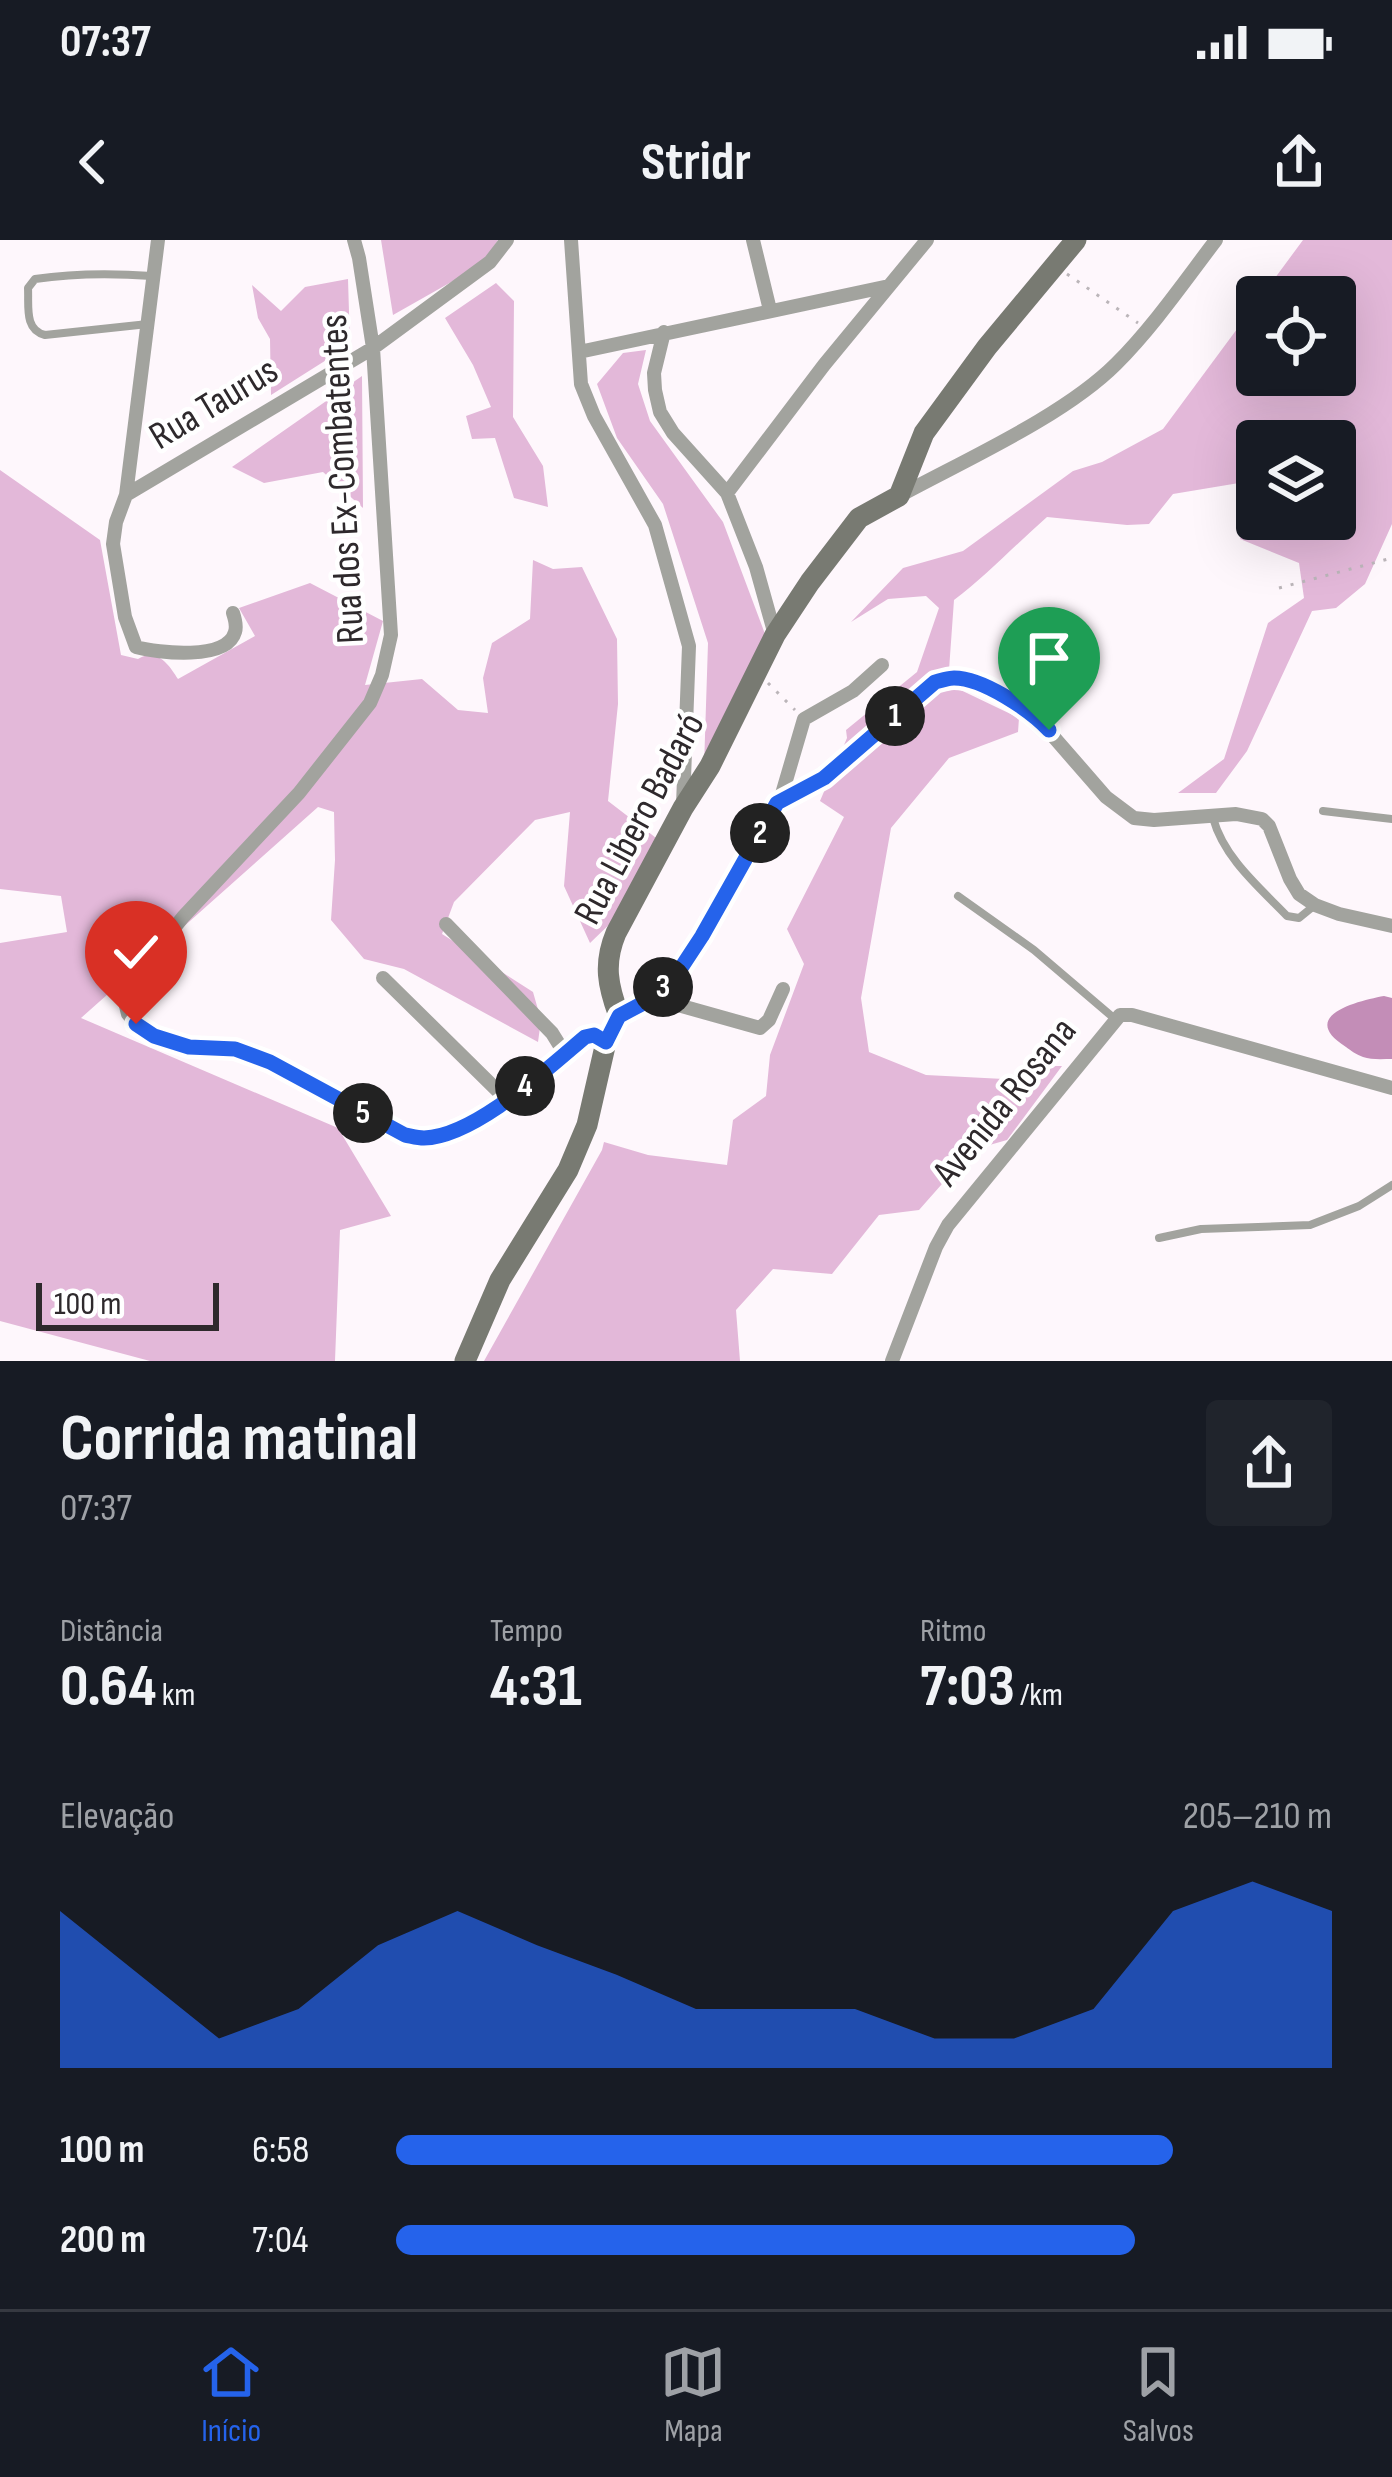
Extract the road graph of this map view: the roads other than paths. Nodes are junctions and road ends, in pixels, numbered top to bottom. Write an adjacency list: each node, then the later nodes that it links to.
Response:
1 (158, 240): 9 (street)
2 (354, 240): 14 (street, Rua dos Ex-Combatentes)
3 (507, 240): 14 (street, Rua Taurus)
4 (573, 240): 15 (street)
5 (753, 240): 11 (street)
6 (928, 240): 10 (street)
7 (1076, 240): 18 (street)
8 (1216, 240): 18 (street)
9 (153, 277): 12 (street); 12 (lane)
10 (889, 286): 11 (street); 16 (street)
11 (770, 310): 13 (street)
12 (148, 324): 17 (street)
13 (664, 332): 15 (street); 16 (street)
14 (373, 348): 17 (street, Rua Taurus); 39 (street, Rua dos Ex-Combatentes)
15 (579, 352): 23 (street)
16 (728, 493): 20 (street)
17 (126, 495): 19 (street)
18 (899, 496): 20 (street, Rua Libero Badaró)
19 (233, 613)
20 (775, 635): 23 (street, Rua Libero Badaró)
21 (882, 665): 22 (street)
22 (777, 803): 25 (street); 33 (street)
23 (683, 808): 34 (street, Rua Libero Badaró)
24 (1323, 811): 26 (lane)
25 (1213, 816): 28 (street); 28 (lane)
26 (1392, 818)
27 (958, 896): 35 (lane)
28 (1315, 905): 30 (street)
29 (446, 924): 37 (street)
30 (1392, 926)
31 (383, 978): 39 (street)
32 (783, 988): 33 (street)
33 (653, 998): 34 (street)
34 (619, 1016): 36 (street)
35 (1115, 1019): 38 (street, Avenida Rosana); 43 (street, Avenida Rosana)
36 (606, 1042): 37 (street, Rua dos Ex-Combatentes); 42 (street)
37 (565, 1054): 39 (street, Rua dos Ex-Combatentes)
38 (1392, 1088)
39 (506, 1100)
40 (1392, 1185): 41 (lane)
41 (1160, 1238)
42 (464, 1361)
43 (892, 1361)

